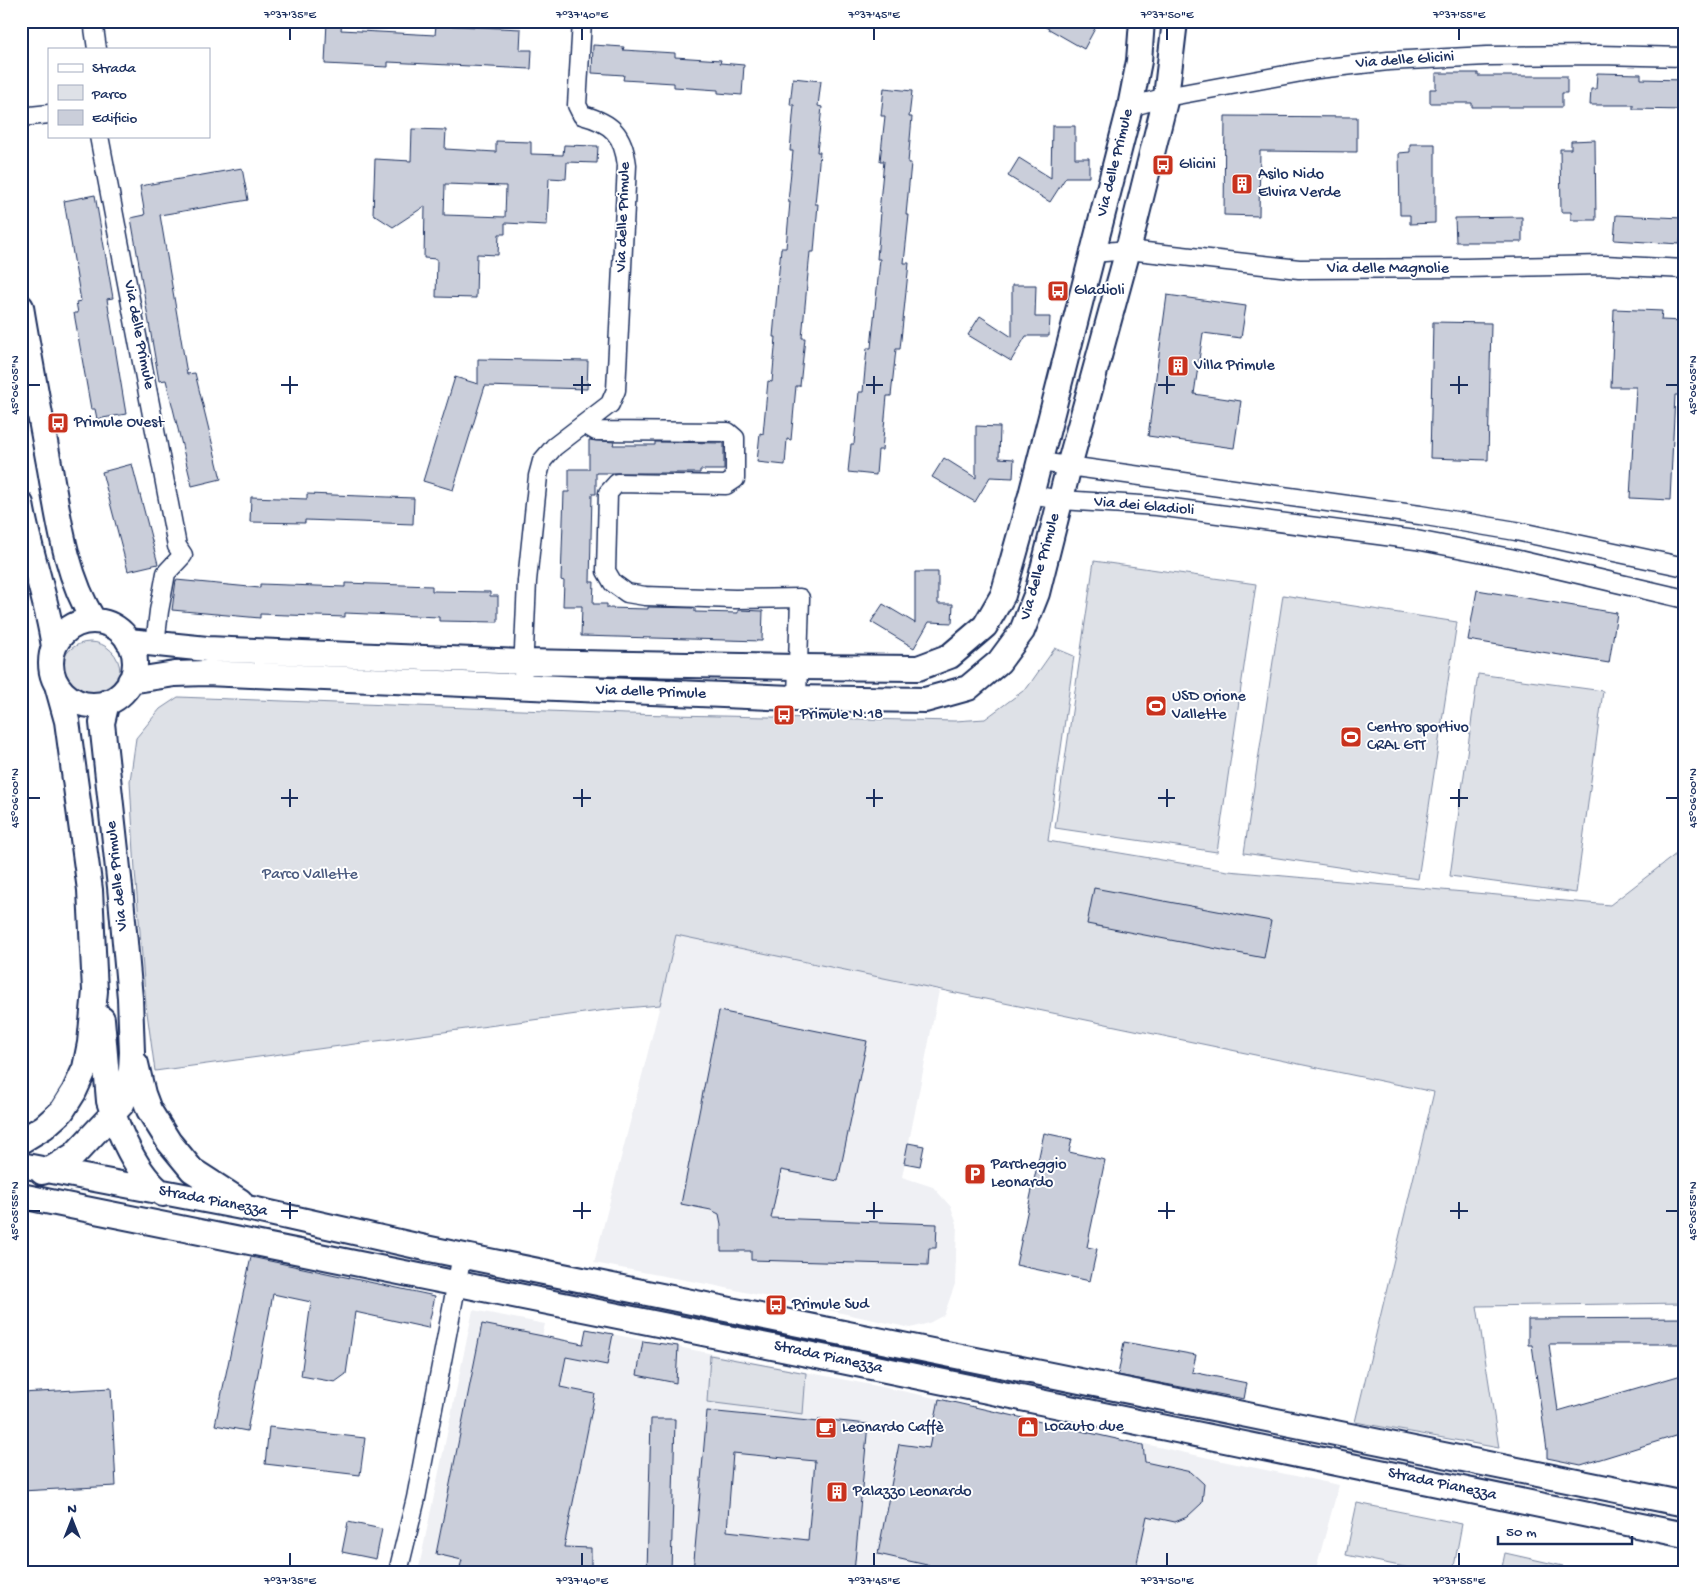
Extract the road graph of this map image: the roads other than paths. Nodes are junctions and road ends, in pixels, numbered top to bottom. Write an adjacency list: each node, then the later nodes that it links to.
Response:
1 (93, 21): 5 (street)
2 (582, 21): 16 (street, Via delle Primule)
3 (1142, 21): 8 (main road, Via delle Primule)
4 (1175, 21): 7 (main road, Via delle Primule)
5 (97, 48)
6 (1685, 57): 7 (street, Via delle Glicini)
7 (1166, 97): 8 (street, Via delle Glicini); 12 (main road, Via delle Primule)
8 (1130, 107): 13 (main road, Via delle Primule)
9 (48, 114): 10 (street)
10 (21, 117)
11 (100, 138): 32 (street, Via delle Primule)
12 (1128, 250): 13 (street, Via delle Magnolie); 14 (street, Via delle Magnolie); 18 (main road, Via delle Primule)
13 (1093, 253): 17 (main road, Via delle Primule)
14 (1685, 269)
15 (21, 307): 30 (main road)
16 (584, 424): 34 (street, Via delle Primule); 35 (street)
17 (1040, 462): 18 (street, Via dei Gladioli); 20 (main road, Via delle Primule)
18 (1069, 466): 19 (street, Via dei Gladioli); 21 (main road, Via delle Primule)
19 (1262, 492): 23 (street, Via dei Gladioli); 24 (street)
20 (1031, 495): 21 (street, Via dei Gladioli); 35 (main road, Via delle Primule)
21 (1061, 500): 24 (street, Via dei Gladioli); 39 (main road, Via delle Primule)
22 (21, 504): 33 (main road)
23 (1420, 515): 25 (street); 26 (street, Via dei Gladioli)
24 (1257, 518): 25 (street, Via dei Gladioli)
25 (1416, 540): 28 (street, Via dei Gladioli)
26 (1585, 546): 27 (street, Via dei Gladioli); 28 (street)
27 (1685, 567)
28 (1578, 574): 29 (street, Via dei Gladioli)
29 (1685, 599)
30 (94, 621): 31 (main road); 33 (main road)
31 (128, 641): 32 (main road, Via delle Primule); 36 (main road)
32 (156, 644): 34 (main road, Via delle Primule)
33 (54, 647): 37 (main road)
34 (523, 662): 35 (main road, Via delle Primule); 38 (street, Via delle Primule)
35 (797, 667): 39 (street)
36 (130, 681): 38 (main road, Via delle Primule); 40 (main road)
37 (56, 685): 40 (main road); 41 (main road, Via delle Primule)
38 (524, 688): 39 (main road, Via delle Primule)
39 (797, 698)
40 (108, 702): 42 (main road, Via delle Primule)
41 (96, 991): 43 (main road, Via delle Primule); 44 (main road, Via delle Primule)
42 (132, 1052): 43 (main road, Via delle Primule); 50 (main road, Via delle Primule)
43 (113, 1113): 46 (main road, Via delle Primule); 48 (main road, Via delle Primule)
44 (21, 1141)
45 (21, 1165): 46 (main road, Strada Pianezza)
46 (48, 1170): 47 (main road, Via delle Primule); 48 (main road, Strada Pianezza)
47 (21, 1177)
48 (161, 1192): 50 (main road, Strada Pianezza); 51 (main road, Via delle Primule)
49 (21, 1196): 51 (main road, Strada Pianezza)
50 (252, 1208): 52 (main road, Strada Pianezza)
51 (271, 1245): 53 (main road, Strada Pianezza)
52 (462, 1255): 53 (street); 54 (main road, Strada Pianezza)
53 (457, 1283): 55 (main road, Strada Pianezza); 58 (street)
54 (1203, 1406): 55 (street); 56 (main road, Strada Pianezza)
55 (1199, 1435): 57 (main road, Strada Pianezza)
56 (1685, 1504)
57 (1685, 1535)
58 (398, 1572)

